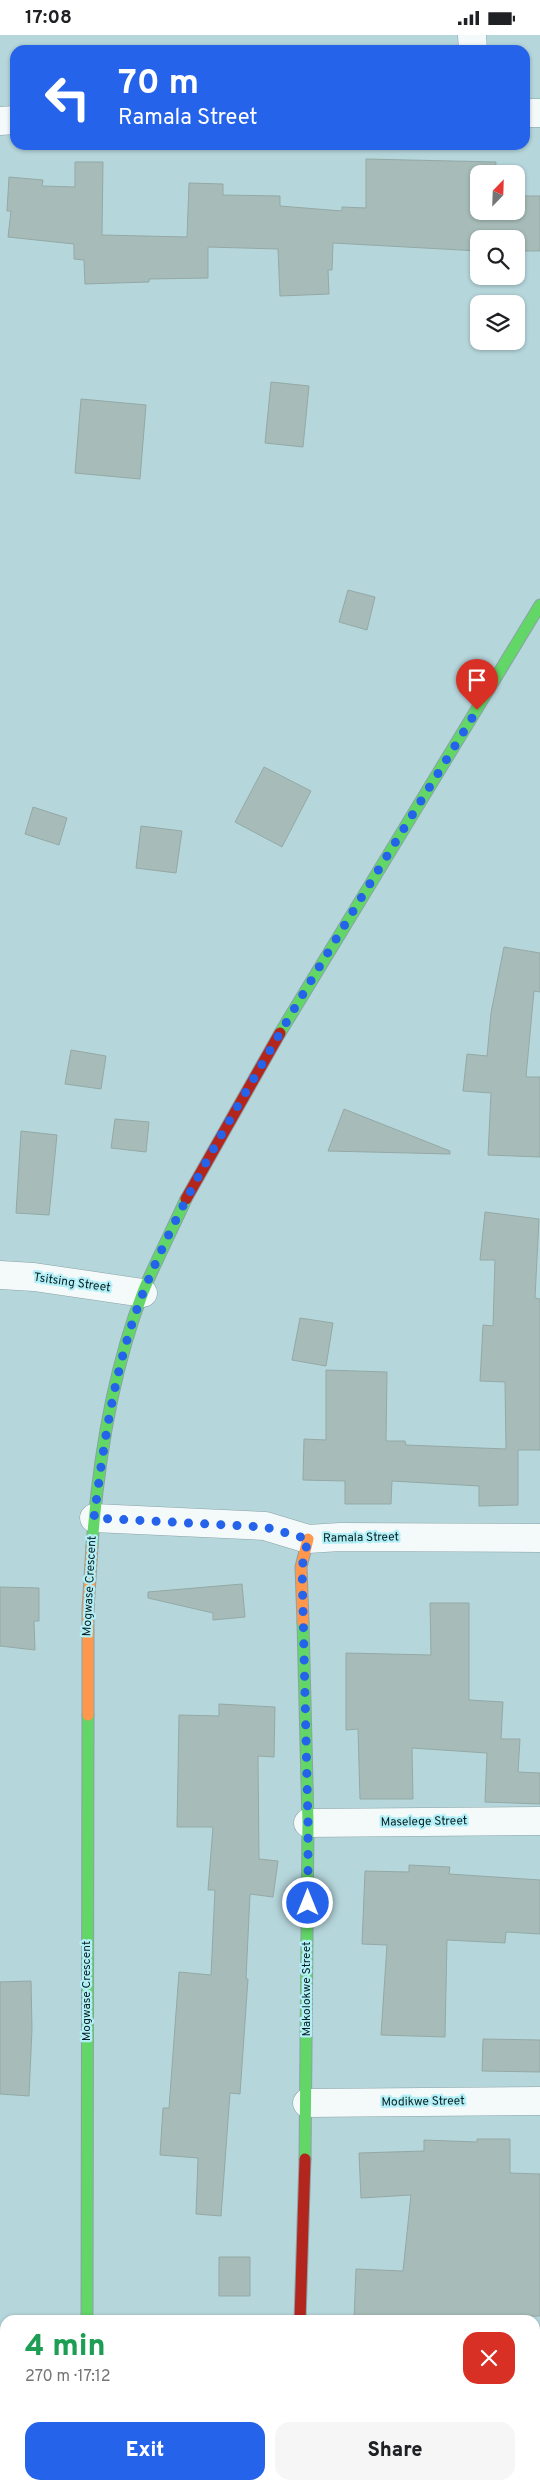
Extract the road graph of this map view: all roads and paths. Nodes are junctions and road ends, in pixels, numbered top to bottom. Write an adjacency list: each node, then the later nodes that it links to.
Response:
1 (540, 605): 3 (street, Mogwase Crescent)
2 (0, 1275): 3 (street, Tsitsing Street)
3 (143, 1293): 4 (street, Mogwase Crescent)
4 (94, 1518): 6 (street, Ramala Street); 11 (street, Mogwase Crescent)
5 (540, 1538): 6 (street, Ramala Street)
6 (308, 1539): 8 (street, Makolokwe Street)
7 (540, 1821): 8 (street, Maselege Street)
8 (308, 1823): 10 (street, Makolokwe Street)
9 (540, 2101): 10 (street, Modikwe Street)
10 (307, 2103): 12 (street, Makolokwe Street)
11 (87, 2315)
12 (300, 2315)

